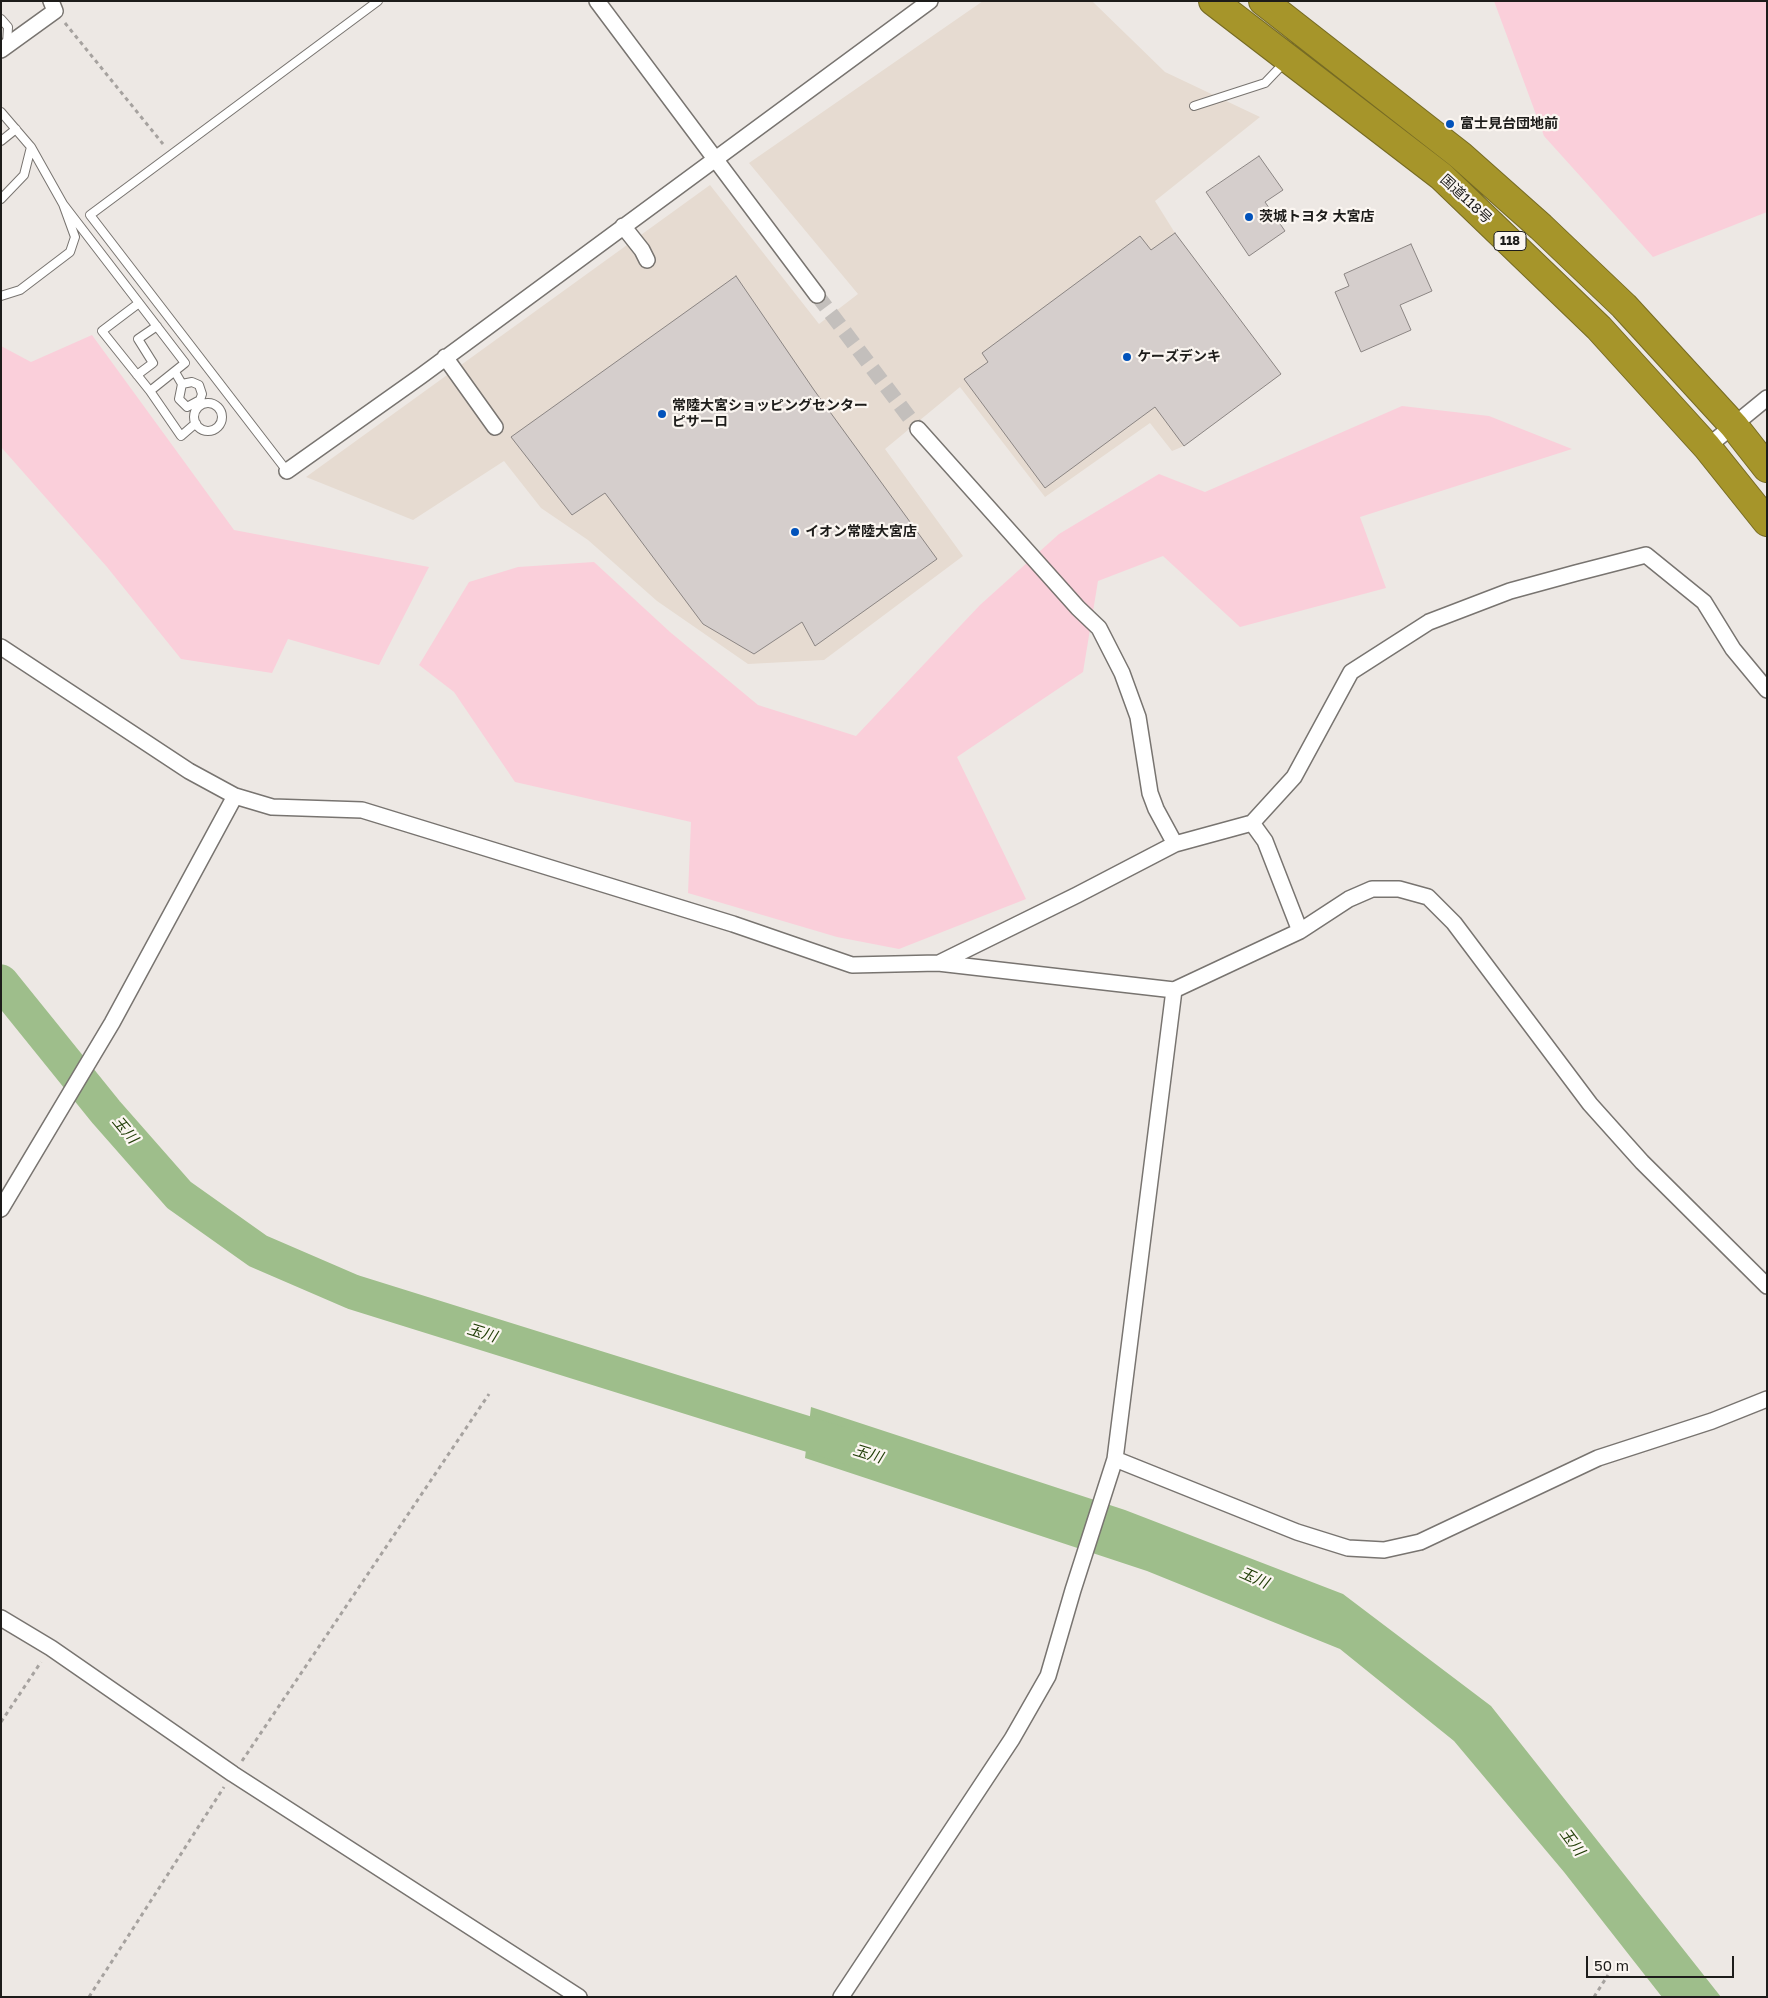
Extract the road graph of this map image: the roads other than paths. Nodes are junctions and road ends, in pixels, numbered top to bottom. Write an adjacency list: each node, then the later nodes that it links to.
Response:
1 (378, 1): 37 (lane)
2 (596, 1): 15 (street)
3 (930, 1): 15 (street)
4 (1213, 1): 9 (highway, 国道118号 / 118)
5 (1263, 1): 32 (highway, 国道118号 / 118)
6 (53, 6): 8 (street)
7 (1, 19): 8 (lane)
8 (4, 48)
9 (1288, 58): 10 (lane); 35 (highway, 国道118号 / 118)
10 (1194, 106)
11 (1, 112): 12 (lane)
12 (16, 130): 13 (lane); 14 (lane)
13 (1, 141)
14 (31, 147): 16 (lane); 17 (lane)
15 (715, 159): 18 (street); 20 (street)
16 (1, 199)
17 (63, 204): 21 (lane); 22 (lane)
18 (623, 226): 19 (street); 24 (street)
19 (647, 260)
20 (818, 295)
21 (1, 296)
22 (139, 303): 23 (lane); 26 (lane)
23 (157, 326): 25 (lane); 26 (lane)
24 (445, 357): 33 (street); 37 (street)
25 (175, 372): 27 (lane); 28 (lane)
26 (137, 374): 28 (lane)
27 (182, 384): 30 (lane); 30 (lane)
28 (150, 391): 31 (lane)
29 (1767, 398): 32 (street)
30 (198, 404): 31 (lane); 31 (lane)
31 (196, 423)
32 (1734, 426): 35 (street); 36 (highway, 国道118号 / 118)
33 (495, 427)
34 (918, 429): 43 (street)
35 (1707, 448): 38 (highway, 国道118号 / 118)
36 (1767, 468)
37 (287, 471)
38 (1767, 522)
39 (1, 647): 41 (street)
40 (1767, 690): 42 (street)
41 (235, 796): 45 (street); 47 (street)
42 (1252, 823): 43 (street); 44 (street)
43 (1175, 844): 45 (street)
44 (1300, 931): 46 (street); 48 (street)
45 (938, 963): 46 (street)
46 (1174, 990): 50 (street)
47 (1, 1209)
48 (1767, 1286)
49 (1767, 1400): 50 (street)
50 (1115, 1459): 53 (street)
51 (1, 1618): 52 (street)
52 (579, 1997)
53 (841, 1997)

